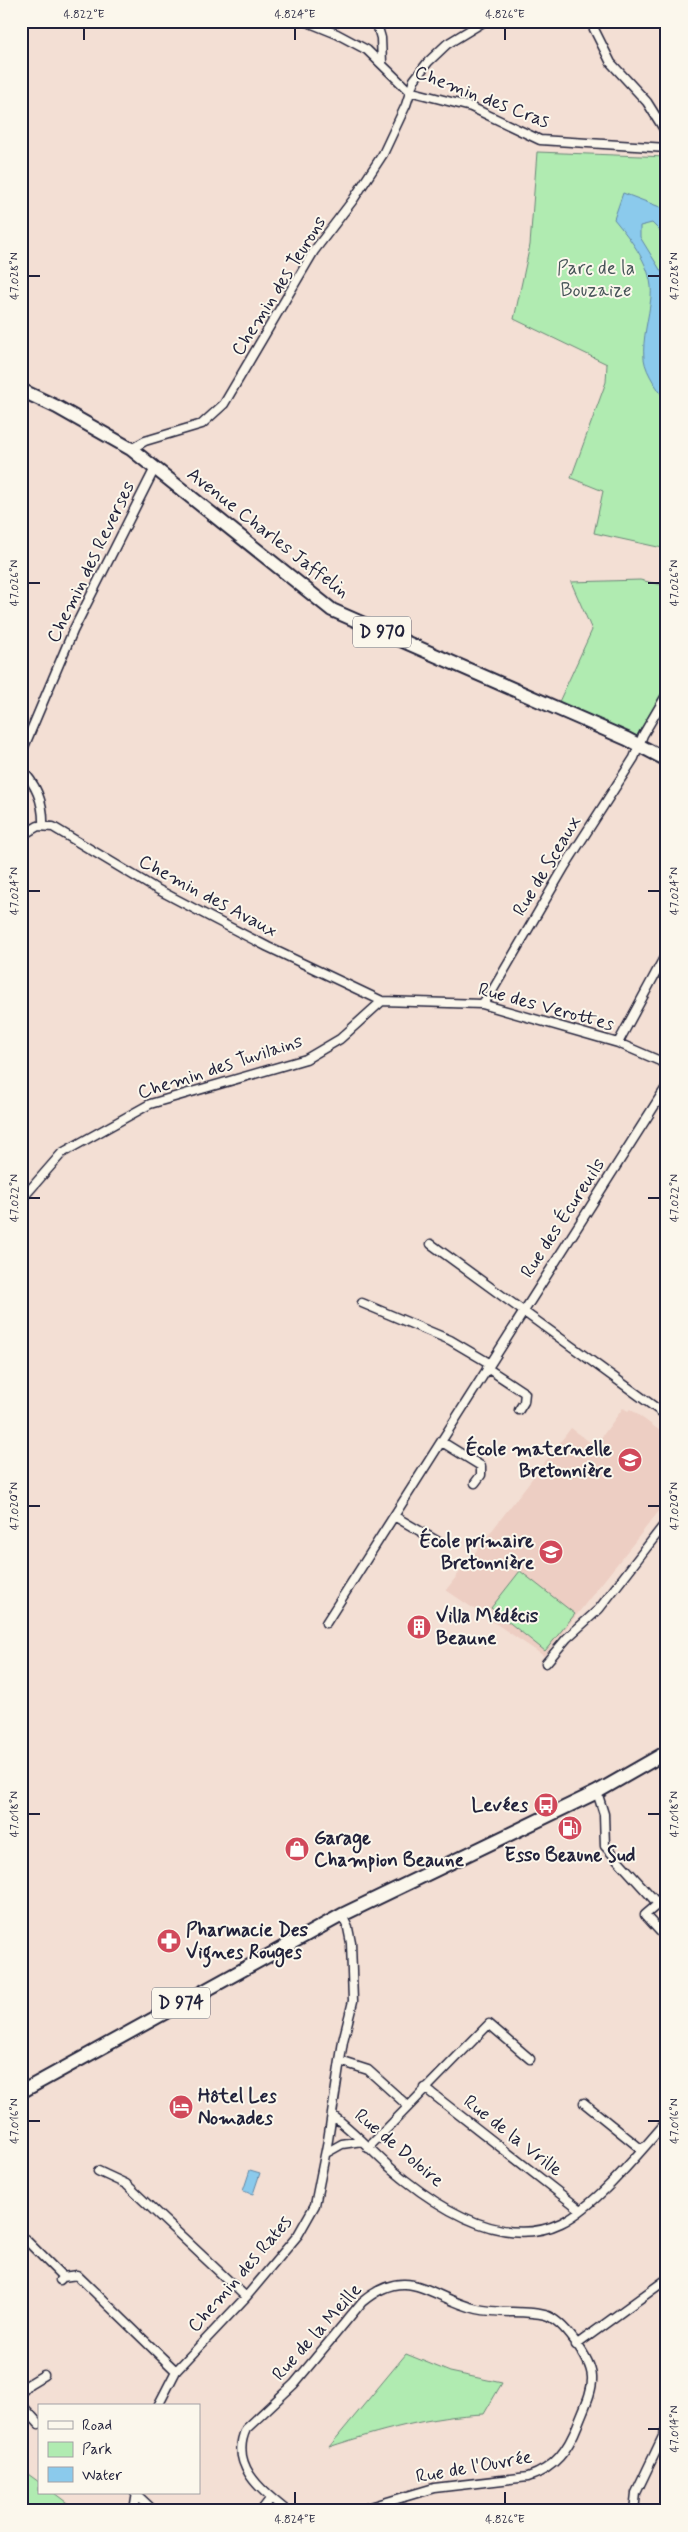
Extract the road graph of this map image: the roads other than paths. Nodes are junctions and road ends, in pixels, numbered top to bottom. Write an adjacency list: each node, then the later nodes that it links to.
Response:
1 (305, 21): 5 (street, Chemin des Cras)
2 (376, 21): 5 (street)
3 (485, 21): 6 (street, Chemin des Teurons)
4 (590, 21): 7 (street)
5 (382, 63): 6 (street, Chemin des Cras)
6 (409, 91): 8 (street, Chemin des Cras); 10 (street, Chemin des Teurons)
7 (667, 134)
8 (667, 148)
9 (21, 390): 10 (main road, Avenue Charles Jaffelin / D 970)
10 (131, 449): 11 (main road, Avenue Charles Jaffelin / D 970)
11 (155, 468): 13 (main road, Avenue Charles Jaffelin / D 970); 14 (street, Chemin des Reverses)
12 (667, 694): 13 (street, Rue de Sceaux)
13 (640, 746): 15 (main road, Avenue Charles Jaffelin / D 970); 21 (street, Rue de Sceaux)
14 (21, 754)
15 (667, 760)
16 (21, 769): 17 (street)
17 (43, 826): 18 (street); 20 (street, Chemin des Avaux)
18 (21, 836)
19 (666, 954): 22 (street)
20 (382, 1001): 21 (street, Rue des Verottes); 25 (street, Chemin des Tuvilains)
21 (482, 1004): 22 (street, Rue des Verottes)
22 (618, 1043): 23 (street, Rue des Verottes)
23 (667, 1064)
24 (667, 1086): 28 (street, Rue des Écureuils)
25 (21, 1200)
26 (431, 1244): 28 (street)
27 (362, 1303): 29 (street)
28 (522, 1312): 29 (street, Rue des Écureuils); 31 (street)
29 (488, 1366): 30 (street); 32 (street, Rue des Écureuils)
30 (519, 1410)
31 (667, 1416)
32 (442, 1442): 33 (street); 34 (street, Rue des Écureuils)
33 (475, 1483)
34 (394, 1516): 36 (street); 37 (street, Rue des Écureuils)
35 (667, 1521): 38 (street)
36 (437, 1541)
37 (326, 1623)
38 (546, 1663)
39 (667, 1752): 40 (main road, D 974)
40 (596, 1792): 41 (main road, D 974); 42 (street)
41 (342, 1916): 44 (street, Chemin des Rates); 46 (main road, D 974)
42 (667, 1939)
43 (530, 2059): 45 (street)
44 (340, 2061): 48 (street); 49 (street, Chemin des Rates)
45 (425, 2088): 48 (street); 58 (street, Rue de la Vrille)
46 (21, 2092)
47 (584, 2103): 55 (street)
48 (408, 2106): 54 (street)
49 (332, 2115): 53 (street, Rue de Doloire); 56 (street, Chemin des Rates)
50 (667, 2121): 51 (street, Rue de Doloire)
51 (658, 2132): 52 (street); 55 (street, Rue de Doloire)
52 (667, 2137)
53 (362, 2141): 54 (street, Rue de Doloire); 56 (street)
54 (368, 2148): 58 (street, Rue de Doloire)
55 (641, 2149): 58 (street, Rue de Doloire)
56 (326, 2153): 61 (street, Chemin des Rates)
57 (98, 2171): 61 (street)
58 (580, 2210)
59 (25, 2239): 63 (street)
60 (667, 2279): 62 (street)
61 (246, 2297): 63 (street, Chemin des Rates)
62 (576, 2345): 71 (street, Rue de la Meille); 76 (street, Rue de l'Ouvrée)
63 (176, 2371): 67 (street, Chemin des Rates)
64 (44, 2375): 65 (street)
65 (21, 2393)
66 (21, 2404): 68 (street)
67 (159, 2404)
68 (38, 2423)
69 (667, 2428): 77 (street)
70 (136, 2494): 72 (street); 73 (street)
71 (271, 2498): 74 (street); 75 (street)
72 (134, 2511)
73 (154, 2511)
74 (261, 2511)
75 (287, 2511)
76 (357, 2511)
77 (634, 2511)

